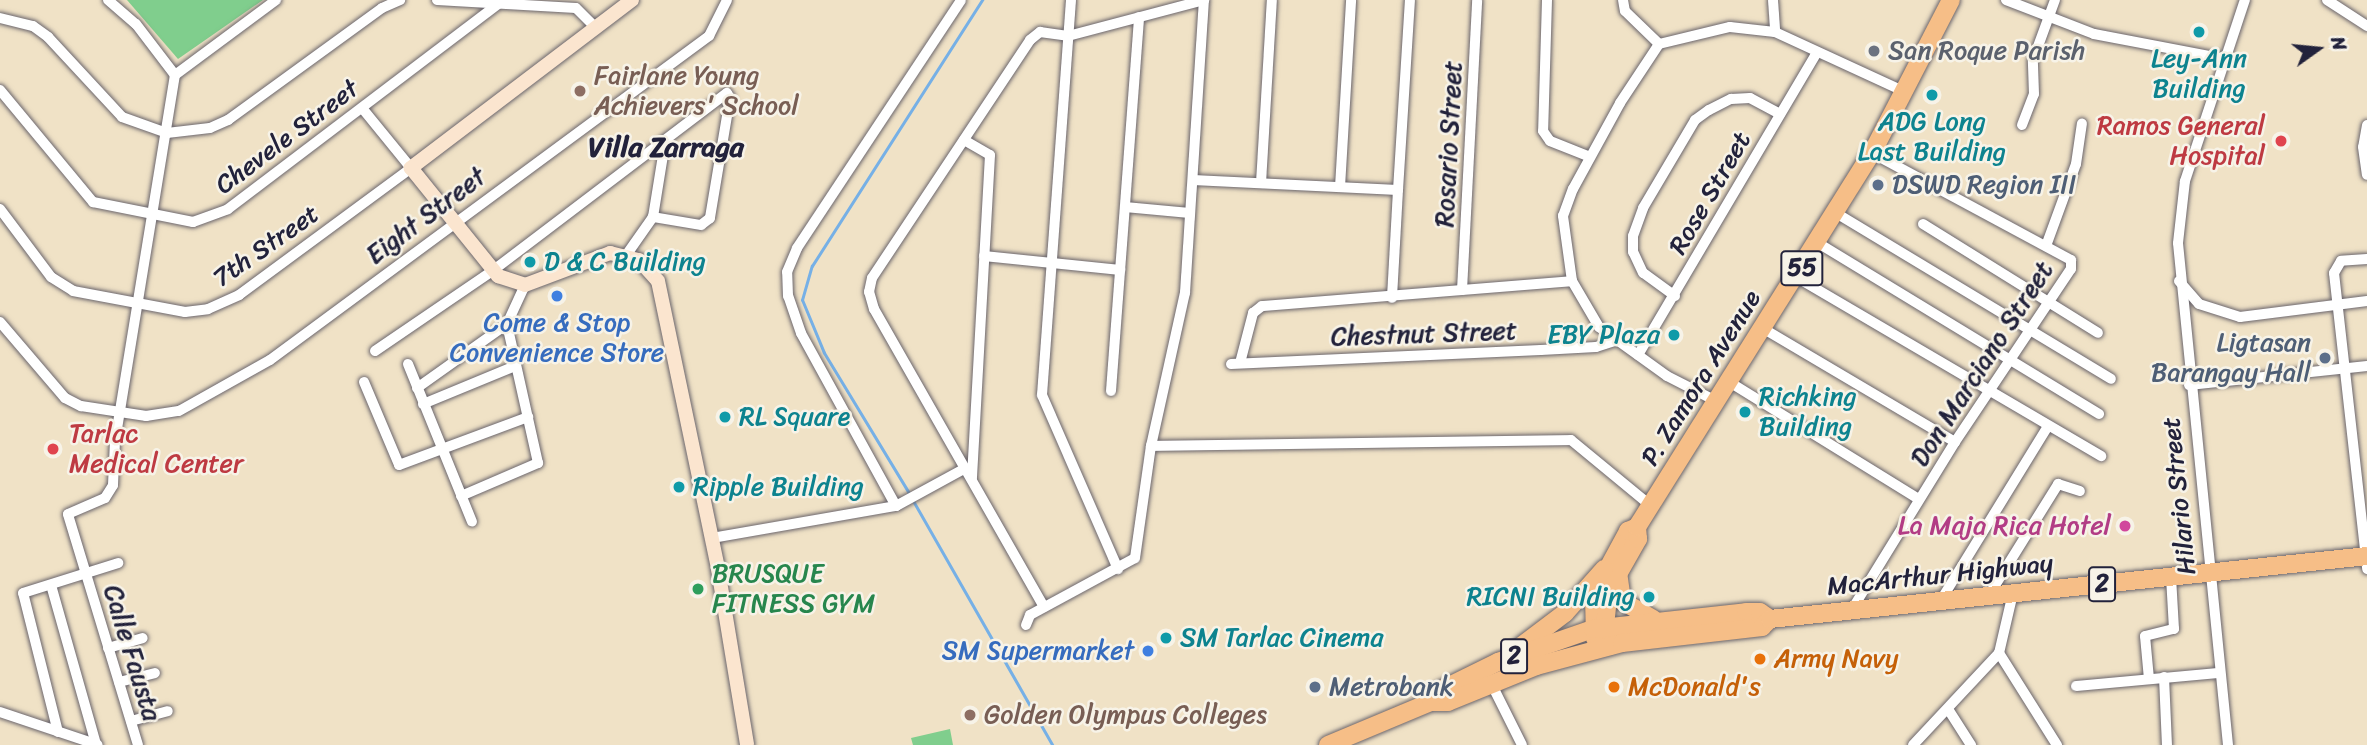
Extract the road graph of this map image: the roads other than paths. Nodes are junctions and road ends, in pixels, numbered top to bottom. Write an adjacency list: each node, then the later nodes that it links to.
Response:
1 (108, 0): 33 (street)
2 (276, 0): 33 (street)
3 (400, 0): 41 (street)
4 (437, 0): 22 (street)
5 (632, 0): 27 (street)
6 (727, 0): 58 (street, Eight Street)
7 (961, 0): 114 (street)
8 (1071, 0): 29 (street)
9 (1204, 0): 23 (street); 48 (street)
10 (1272, 0): 49 (street)
11 (1351, 0): 50 (street)
12 (1410, 0): 51 (street)
13 (1477, 0): 72 (street, Rosario Street)
14 (1547, 0): 45 (street)
15 (1623, 0): 30 (street)
16 (1773, 0): 28 (street)
17 (1951, 0): 35 (highway, P. Zamora Avenue / 55)
18 (2006, 0): 25 (street)
19 (2055, 0): 25 (street)
20 (2245, 0): 32 (street, Hilario Street)
21 (2327, 0): 26 (street)
22 (499, 3): 27 (street); 36 (street, Chevele Street)
23 (1139, 17): 29 (street); 52 (street)
24 (0, 18): 41 (street)
25 (2048, 18): 32 (street); 39 (street)
26 (2367, 26)
27 (596, 29): 46 (street)
28 (1775, 32): 30 (street); 31 (street)
29 (1068, 36): 42 (street); 65 (street)
30 (1658, 44): 45 (street)
31 (1817, 52): 35 (street); 37 (street, Rose Street)
32 (2225, 60): 70 (street, Hilario Street)
33 (175, 75): 41 (street)
34 (0, 90): 56 (street, Chevele Street)
35 (1903, 91): 44 (highway, P. Zamora Avenue / 55)
36 (362, 108): 46 (street); 56 (street, Chevele Street)
37 (1780, 114): 73 (street, Rose Street); 73 (street)
38 (2082, 123): 61 (street)
39 (2022, 125)
40 (2367, 125): 47 (street)
41 (167, 133): 56 (street)
42 (964, 140): 63 (street); 109 (street)
43 (666, 143): 57 (street); 57 (street); 67 (street)
44 (1871, 153): 55 (highway, P. Zamora Avenue / 55); 61 (street, Don Marciano Street)
45 (1590, 157): 69 (street)
46 (411, 168): 58 (street); 78 (street, 7th Street)
47 (2367, 175)
48 (1193, 180): 49 (street); 54 (street)
49 (1261, 183): 50 (street)
50 (1340, 187): 51 (street)
51 (1398, 190): 74 (street)
52 (1125, 207): 54 (street); 66 (street)
53 (0, 209): 78 (street, 7th Street)
54 (1190, 213): 106 (street)
55 (1836, 213): 60 (highway, P. Zamora Avenue / 55); 82 (street)
56 (154, 215): 78 (street)
57 (653, 217): 62 (street)
58 (452, 222): 67 (street); 101 (street, Eight Street)
59 (1923, 224): 75 (street)
60 (1818, 243): 68 (highway, P. Zamora Avenue / 55); 87 (street)
61 (2046, 246): 75 (street, Don Marciano Street)
62 (627, 254): 71 (street); 117 (street)
63 (984, 256): 65 (street); 110 (street)
64 (2367, 259): 77 (street)
65 (1052, 265): 66 (street); 120 (street)
66 (1120, 270): 98 (street)
67 (491, 272): 71 (street); 85 (street)
68 (1796, 277): 81 (highway, P. Zamora Avenue / 55); 97 (street)
69 (1572, 281): 72 (street); 84 (street)
70 (2179, 281): 77 (street); 95 (street, Hilario Street)
71 (525, 285): 80 (street)
72 (1462, 290): 74 (street)
73 (1675, 296): 86 (street, Rose Street)
74 (1392, 298): 84 (street, Chestnut Street)
75 (2050, 300): 82 (street, Don Marciano Street); 83 (street)
76 (2367, 301): 77 (street)
77 (2336, 304): 91 (street)
78 (138, 305): 101 (street)
79 (0, 322): 101 (street, Eight Street)
80 (507, 324): 89 (street); 96 (street)
81 (1764, 329): 94 (highway, P. Zamora Avenue / 55); 105 (street)
82 (2030, 331): 87 (street, Don Marciano Street); 92 (street)
83 (2098, 333)
84 (1617, 340): 86 (street)
85 (375, 351)
86 (1638, 355): 99 (street)
87 (2010, 359): 97 (street, Don Marciano Street); 102 (street)
88 (408, 364): 96 (street)
89 (515, 366): 100 (street); 103 (street)
90 (2367, 366): 91 (street)
91 (2345, 368): 95 (street); 118 (street)
92 (2111, 379)
93 (364, 382): 107 (street)
94 (1731, 383): 99 (highway, P. Zamora Avenue / 55); 113 (street)
95 (2189, 385): 122 (street, Hilario Street)
96 (416, 388): 100 (street)
97 (1990, 390): 104 (street); 105 (street, Don Marciano Street)
98 (1111, 391)
99 (1719, 403): 115 (highway, P. Zamora Avenue / 55)
100 (423, 404): 107 (street)
101 (120, 412): 123 (street, Calle Fausta)
102 (2099, 414)
103 (528, 417): 107 (street); 112 (street)
104 (2048, 426): 108 (street); 128 (street)
105 (1955, 442): 113 (street, Don Marciano Street)
106 (1152, 446): 115 (street); 120 (street)
107 (441, 451): 112 (street)
108 (2101, 456)
109 (964, 469): 110 (street); 114 (street)
110 (972, 479): 129 (street)
111 (2080, 491): 127 (street)
112 (461, 496): 116 (street)
113 (1919, 499): 130 (street, Don Marciano Street)
114 (899, 505): 117 (street)
115 (1651, 506): 121 (highway, P. Zamora Avenue / 55)
116 (472, 522)
117 (712, 538): 155 (street)
118 (2367, 561): 122 (highway, MacArthur Highway / 2)
119 (118, 563): 123 (street)
120 (1118, 569): 129 (street)
121 (1611, 570): 132 (highway); 134 (highway, P. Zamora Avenue / 55); 139 (highway)
122 (2208, 572): 124 (highway, MacArthur Highway / 2); 141 (street, Hilario Street)
123 (85, 574): 125 (street); 137 (street, Calle Fausta)
124 (2171, 577): 126 (highway, MacArthur Highway / 2); 143 (street)
125 (51, 585): 152 (street); 153 (street)
126 (2013, 593): 127 (highway, MacArthur Highway / 2); 138 (street)
127 (1990, 596): 128 (highway, MacArthur Highway / 2)
128 (1941, 600): 130 (highway, MacArthur Highway / 2)
129 (1044, 607): 133 (street)
130 (1851, 611): 131 (highway, MacArthur Highway / 2)
131 (1770, 619): 132 (highway, MacArthur Highway / 2); 136 (highway, MacArthur Highway / 2)
132 (1657, 621): 134 (highway, MacArthur Highway / 2)
133 (1026, 625)
134 (1599, 628): 136 (highway, P. Zamora Avenue / 55); 139 (highway, MacArthur Highway / 2)
135 (143, 638): 137 (street)
136 (1603, 647): 145 (highway, MacArthur Highway / 2)
137 (108, 648): 144 (street, Calle Fausta)
138 (1999, 653): 148 (street); 160 (street)
139 (1498, 662): 147 (highway, MacArthur Highway / 2)
140 (155, 673): 144 (street)
141 (2218, 673): 142 (street); 162 (street, Hilario Street)
142 (2164, 677): 143 (street); 161 (street)
143 (2149, 679): 146 (street)
144 (119, 682): 151 (street, Calle Fausta)
145 (1491, 683): 147 (highway, MacArthur Highway / 2); 157 (street)
146 (2076, 686)
147 (1431, 702): 156 (highway, MacArthur Highway / 2)
148 (1948, 709): 158 (street); 159 (street)
149 (168, 711): 151 (street)
150 (0, 712): 152 (street)
151 (131, 721): 154 (street, Calle Fausta)
152 (58, 732): 153 (street)
153 (97, 745)
154 (138, 745)
155 (747, 745)
156 (1328, 745)
157 (1522, 745)
158 (1913, 745)
159 (1971, 745)
160 (2057, 745)
161 (2167, 745)
162 (2228, 745)

